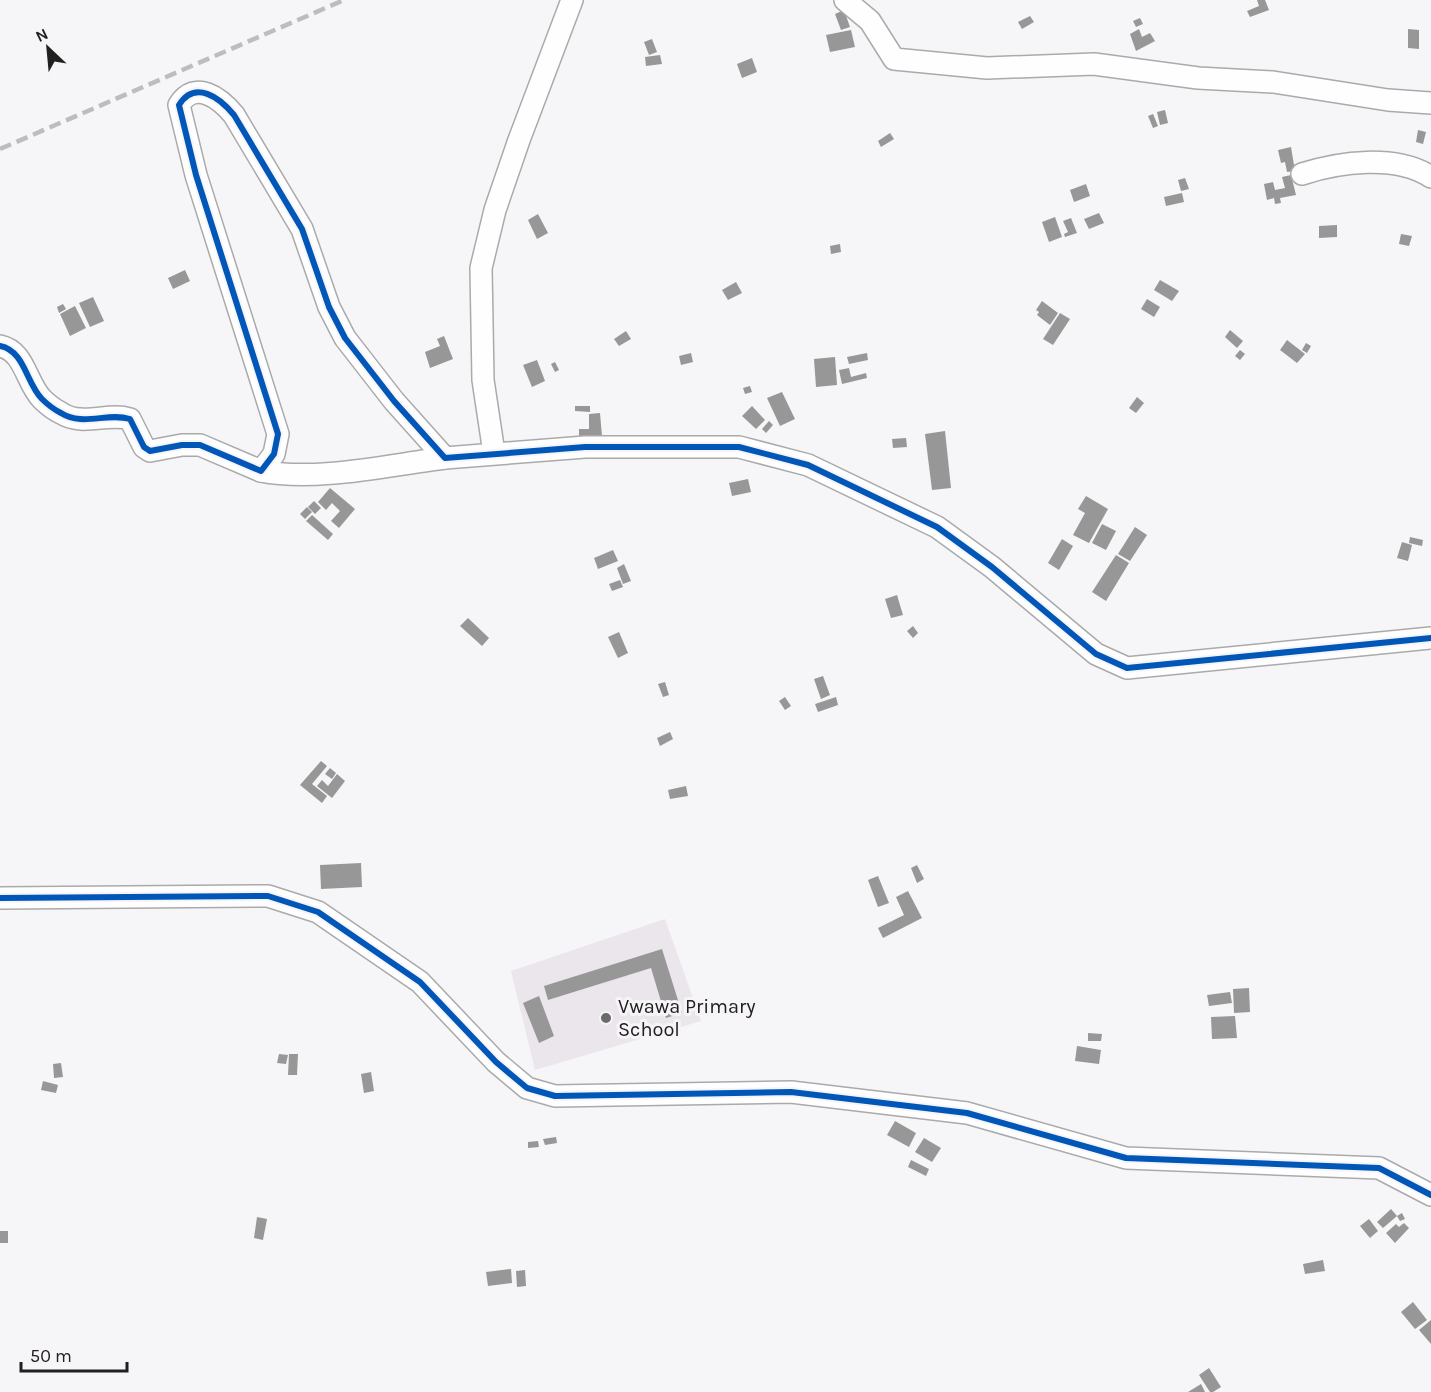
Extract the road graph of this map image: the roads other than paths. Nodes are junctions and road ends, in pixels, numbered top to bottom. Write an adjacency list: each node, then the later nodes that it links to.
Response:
1 (572, 0): 7 (street)
2 (845, 0): 3 (street)
3 (1431, 103)
4 (1302, 174): 5 (street)
5 (1431, 177)
6 (0, 346): 9 (street)
7 (494, 453): 8 (street); 10 (street)
8 (445, 458): 9 (street); 9 (street)
9 (261, 471)
10 (1431, 638)
11 (0, 898): 12 (street)
12 (1431, 1195)

